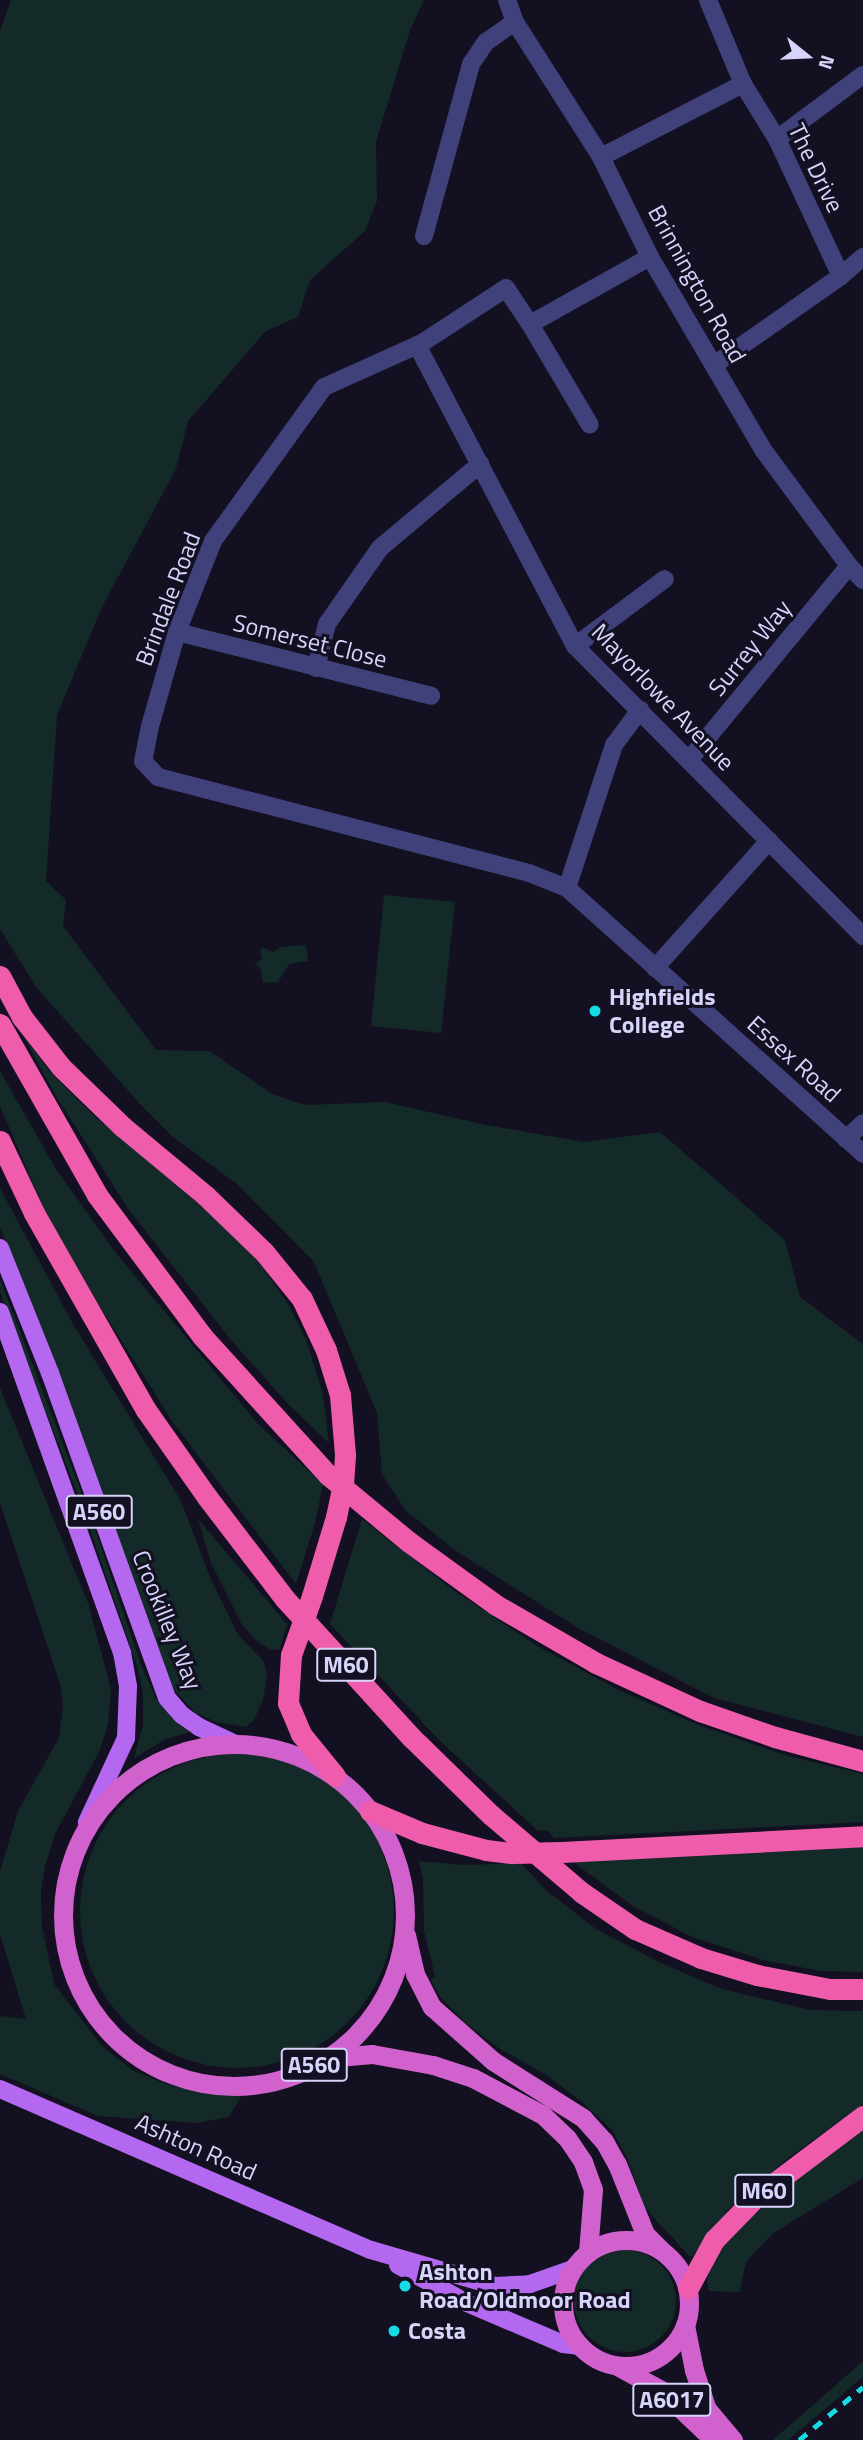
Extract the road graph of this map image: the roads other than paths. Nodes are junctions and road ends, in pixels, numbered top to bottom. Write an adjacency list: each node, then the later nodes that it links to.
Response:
1 (507, 0): 3 (street, Brinnington Road)
2 (708, 0): 5 (street, The Drive)
3 (515, 22): 7 (street, Brinnington Road); 8 (street)
4 (863, 75): 6 (street)
5 (743, 84): 6 (street, The Drive); 7 (street)
6 (777, 139): 11 (street, The Drive)
7 (601, 156): 9 (street, Brinnington Road)
8 (425, 236)
9 (650, 257): 12 (street); 14 (street, Brinnington Road)
10 (863, 257): 11 (street)
11 (841, 276): 14 (street)
12 (530, 324): 13 (street, Brindale Road); 15 (street)
13 (417, 345): 16 (street, Mayorlowe Avenue); 20 (street, Brindale Road)
14 (713, 365): 17 (street, Brinnington Road)
15 (590, 425)
16 (480, 464): 21 (street, Mayorlowe Avenue); 22 (street)
17 (849, 566): 19 (street, Brinnington Road); 25 (street, Surrey Way)
18 (665, 579): 21 (street)
19 (863, 580)
20 (177, 632): 22 (street, Somerset Close); 27 (street, Brindale Road)
21 (575, 646): 24 (street, Mayorlowe Avenue)
22 (316, 668): 23 (street, Somerset Close)
23 (431, 696)
24 (640, 710): 25 (street, Mayorlowe Avenue); 27 (street)
25 (689, 760): 26 (street, Mayorlowe Avenue)
26 (769, 841): 28 (street, Mayorlowe Avenue); 29 (street)
27 (567, 888): 29 (street, Essex Road)
28 (863, 936)
29 (655, 968): 33 (street, Essex Road)
30 (0, 976): 40 (highway, M60, bridge)
31 (0, 1024): 39 (highway)
32 (863, 1123): 33 (street)
33 (846, 1139): 35 (street, Essex Road)
34 (0, 1141): 45 (highway, M60)
35 (863, 1154)
36 (0, 1248): 38 (main road, Crookilley Way / A560)
37 (0, 1312): 42 (main road, Crookilley Way / A560)
38 (235, 1744): 40 (highway, A560); 42 (highway, A560)
39 (863, 1760)
40 (335, 1776): 41 (highway, A560)
41 (370, 1811): 43 (highway, bridge); 44 (highway, A560)
42 (87, 1822): 46 (highway, A560)
43 (863, 1836)
44 (405, 1934): 46 (highway, A560); 50 (highway, A560)
45 (863, 1989)
46 (327, 2058): 51 (highway, A560)
47 (0, 2089): 49 (main road, Ashton Road)
48 (863, 2116): 53 (highway, M60)
49 (371, 2250): 52 (main road, Ashton Road); 55 (main road, Ashton Road)
50 (662, 2251): 51 (highway); 53 (highway, A560)
51 (588, 2253): 52 (highway)
52 (573, 2269): 55 (highway)
53 (688, 2288): 54 (highway)
54 (685, 2325): 56 (highway); 58 (highway, A6017)
55 (580, 2346): 56 (highway)
56 (615, 2365): 57 (highway, A6017)
57 (724, 2440)
58 (733, 2440)

